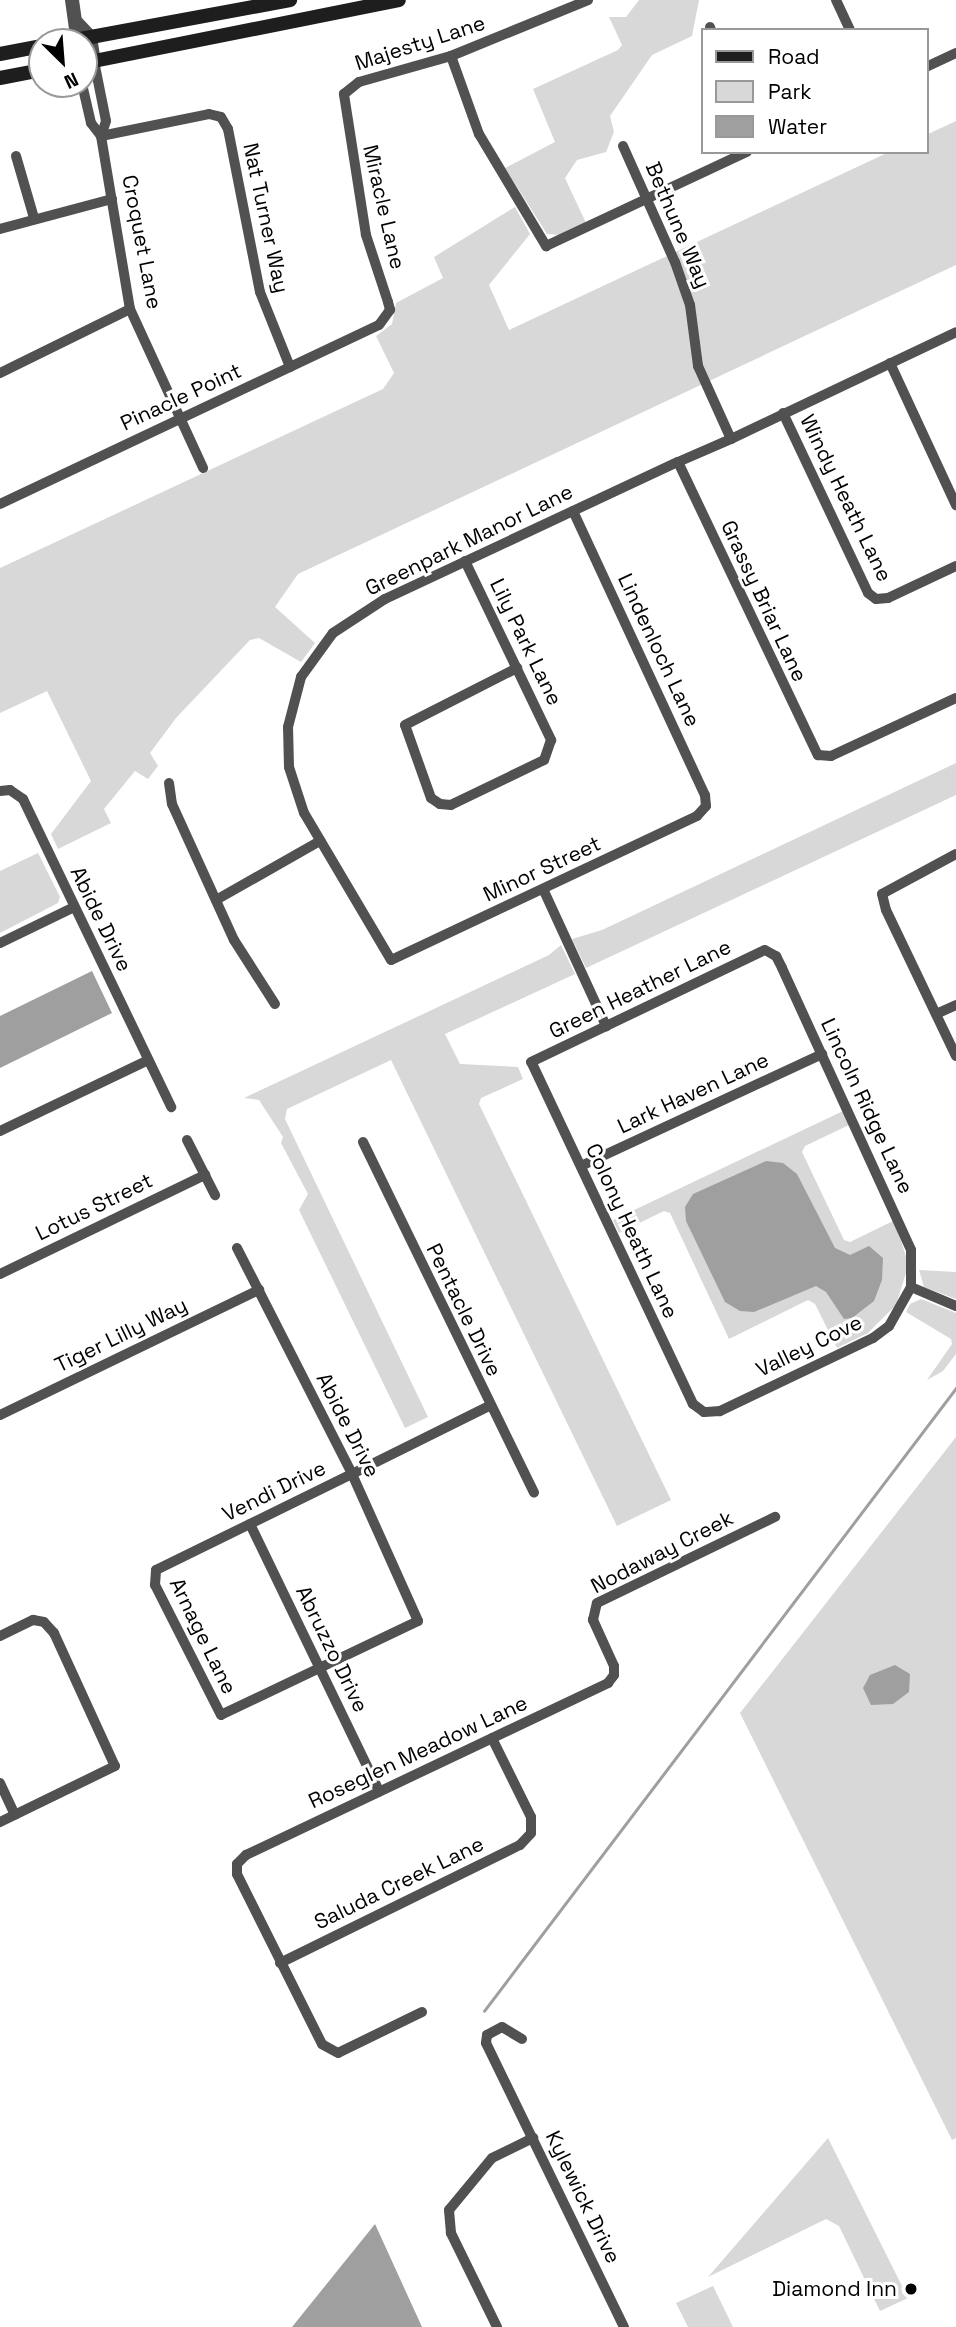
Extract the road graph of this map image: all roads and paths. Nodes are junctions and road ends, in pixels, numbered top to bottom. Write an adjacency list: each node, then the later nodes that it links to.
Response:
1 (72, 0): 6 (street)
2 (290, 0): 10 (main road)
3 (399, 0): 15 (main road)
4 (588, 0): 14 (street, Majesty Lane)
5 (836, 0): 9 (street)
6 (77, 23): 7 (street); 8 (street)
7 (75, 28)
8 (82, 28)
9 (849, 28)
10 (98, 36)
11 (28, 49): 13 (main road)
12 (956, 53): 16 (street)
13 (0, 54)
14 (451, 56): 20 (street, Majesty Lane); 27 (street)
15 (98, 60)
16 (928, 66)
17 (28, 73): 18 (main road)
18 (0, 78)
19 (98, 93): 22 (street, Croquet Lane)
20 (344, 93): 31 (street, Miracle Lane)
21 (85, 98): 22 (street, Croquet Lane)
22 (101, 136): 26 (street, Croquet Lane); 34 (street, Nat Turner Way)
23 (623, 146): 27 (street, Bethune Way)
24 (743, 154): 27 (street)
25 (16, 156): 28 (street)
26 (112, 199): 28 (street); 30 (street, Croquet Lane)
27 (648, 199): 38 (street, Bethune Way)
28 (34, 218): 29 (street)
29 (0, 229)
30 (130, 309): 35 (street); 37 (street, Croquet Lane)
31 (379, 325): 34 (street, Pinacle Point)
32 (956, 332): 33 (street, Greenpark Manor Lane)
33 (890, 363): 36 (street, Greenpark Manor Lane); 42 (street)
34 (290, 367): 37 (street, Pinacle Point)
35 (0, 373)
36 (783, 413): 38 (street, Greenpark Manor Lane); 45 (street, Windy Heath Lane)
37 (180, 419): 40 (street, Croquet Lane); 41 (street, Pinacle Point)
38 (730, 439): 39 (street, Greenpark Manor Lane)
39 (678, 462): 43 (street, Greenpark Manor Lane); 47 (street, Grassy Briar Lane)
40 (203, 468)
41 (0, 503)
42 (956, 505)
43 (573, 511): 44 (street, Greenpark Manor Lane); 50 (street, Lindenloch Lane)
44 (466, 561): 46 (street, Lily Park Lane); 51 (street, Greenpark Manor Lane)
45 (956, 566)
46 (517, 668): 46 (street, Lily Park Lane)
47 (956, 698)
48 (169, 783): 54 (street)
49 (5, 791): 55 (street, Abide Drive)
50 (706, 806): 53 (street, Minor Street)
51 (320, 841): 54 (street); 58 (street, Greenpark Manor Lane)
52 (956, 854): 61 (street)
53 (544, 891): 58 (street, Minor Street); 62 (street)
54 (216, 900): 59 (street)
55 (74, 907): 56 (street); 65 (street, Abide Drive)
56 (0, 943)
57 (765, 950): 62 (street, Green Heather Lane); 63 (street, Lincoln Ridge Lane)
58 (391, 960)
59 (275, 1004)
60 (956, 1005): 61 (street)
61 (936, 1014): 64 (street)
62 (606, 1026): 66 (street, Green Heather Lane)
63 (822, 1054): 71 (street, Lark Haven Lane); 76 (street, Lincoln Ridge Lane)
64 (956, 1056)
65 (148, 1060): 67 (street, Abide Drive); 68 (street)
66 (531, 1062): 71 (street, Colony Heath Lane)
67 (171, 1107)
68 (0, 1132)
69 (187, 1140): 72 (street)
70 (363, 1142): 79 (street, Pentacle Drive)
71 (581, 1166): 80 (street, Colony Heath Lane)
72 (205, 1175): 73 (street); 75 (street, Lotus Street)
73 (215, 1195)
74 (237, 1248): 77 (street, Abide Drive)
75 (0, 1274)
76 (911, 1287): 78 (street); 80 (street, Valley Cove)
77 (258, 1290): 81 (street, Tiger Lilly Way); 82 (street, Abide Drive)
78 (956, 1306)
79 (489, 1406): 82 (street, Vendi Drive); 83 (street, Pentacle Drive)
80 (704, 1412)
81 (0, 1415)
82 (352, 1474): 85 (street, Vendi Drive); 88 (street, Abide Drive)
83 (534, 1493)
84 (775, 1517): 89 (street, Nodaway Creek)
85 (250, 1524): 86 (street, Vendi Drive); 88 (street, Abruzzo Drive)
86 (153, 1574): 88 (street, Arnage Lane)
87 (0, 1636): 93 (street)
88 (320, 1669): 92 (street, Abruzzo Drive)
89 (614, 1675): 90 (street, Roseglen Meadow Lane)
90 (492, 1738): 92 (street, Roseglen Meadow Lane); 95 (street, Saluda Creek Lane)
91 (0, 1783): 93 (street)
92 (379, 1791): 95 (street, Roseglen Meadow Lane)
93 (15, 1815): 94 (street)
94 (0, 1822)
95 (280, 1963): 96 (street)
96 (422, 2012)
97 (522, 2039): 98 (street, Kylewick Drive)
98 (533, 2138): 99 (street); 100 (street, Kylewick Drive)
99 (497, 2327)
100 (624, 2327)

